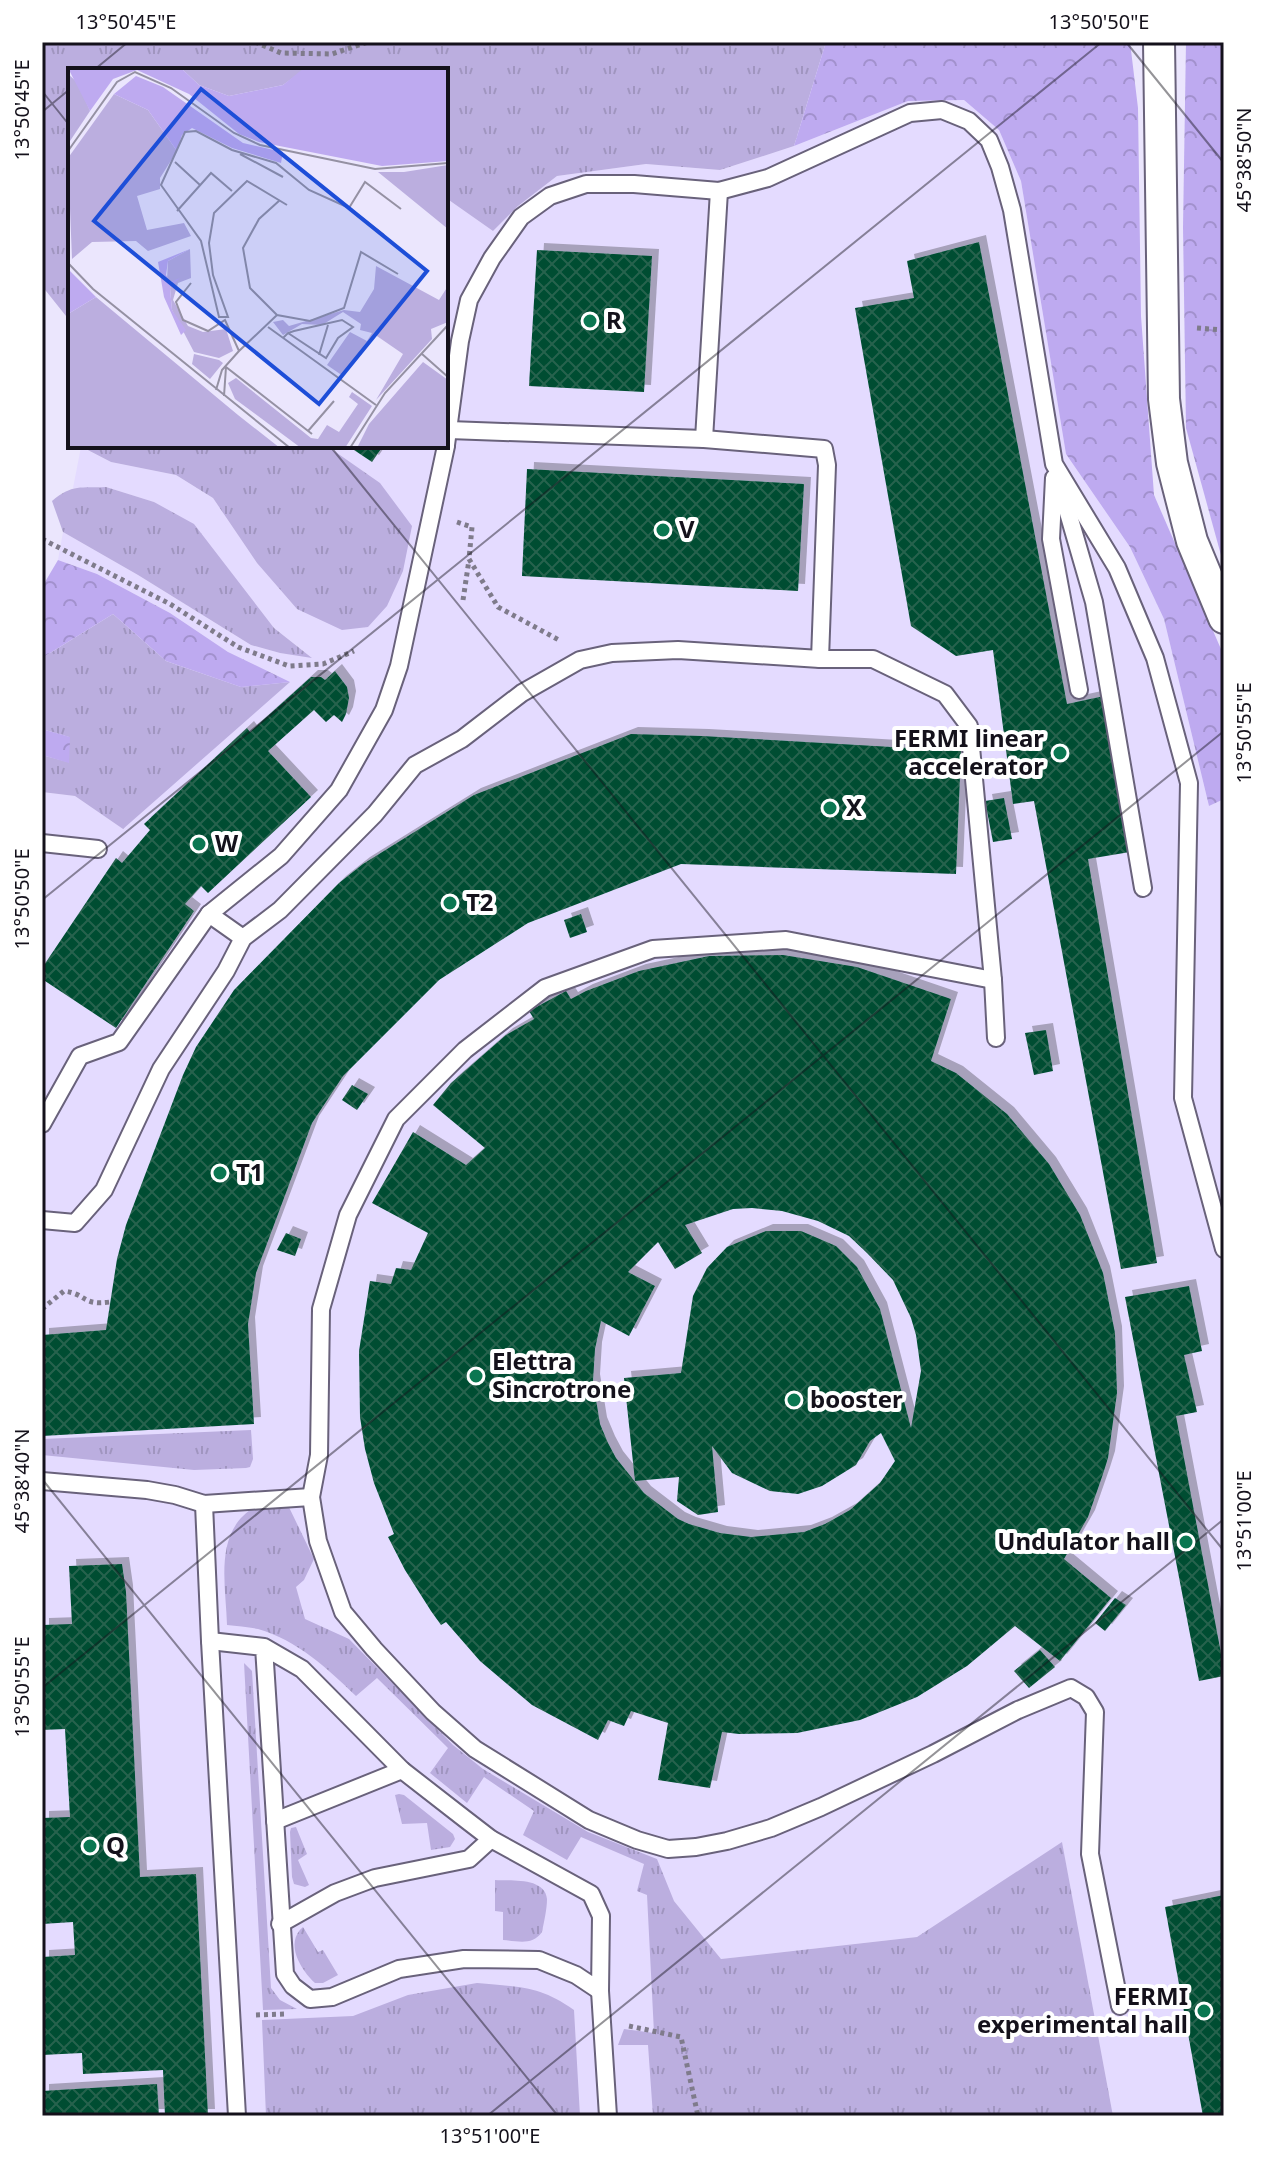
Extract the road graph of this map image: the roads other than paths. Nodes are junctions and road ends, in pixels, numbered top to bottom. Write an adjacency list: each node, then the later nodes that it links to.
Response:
1 (1159, 42): 8 (street)
2 (719, 191): 3 (lane); 4 (lane); 7 (lane)
3 (448, 432)
4 (704, 439): 5 (lane); 9 (lane)
5 (448, 440)
6 (445, 448): 14 (lane)
7 (1054, 464): 10 (lane); 13 (lane); 20 (lane)
8 (1224, 618)
9 (820, 659): 15 (lane); 16 (lane)
10 (1079, 690)
11 (42, 843): 12 (lane)
12 (98, 849)
13 (1143, 888)
14 (209, 914): 15 (lane); 18 (lane)
15 (243, 938): 19 (lane)
16 (993, 980): 17 (lane); 22 (lane)
17 (996, 1038)
18 (42, 1124)
19 (42, 1220)
20 (1224, 1249)
21 (42, 1481): 23 (lane)
22 (311, 1497): 23 (lane); 31 (lane)
23 (204, 1504): 24 (lane)
24 (210, 1641): 25 (lane); 32 (lane)
25 (264, 1647): 26 (lane); 27 (lane)
26 (402, 1770): 27 (lane); 28 (lane)
27 (275, 1821): 29 (lane)
28 (491, 1839): 29 (lane); 30 (lane)
29 (280, 1924): 30 (lane)
30 (600, 1991): 33 (lane)
31 (1120, 2006)
32 (237, 2116)
33 (608, 2116)

